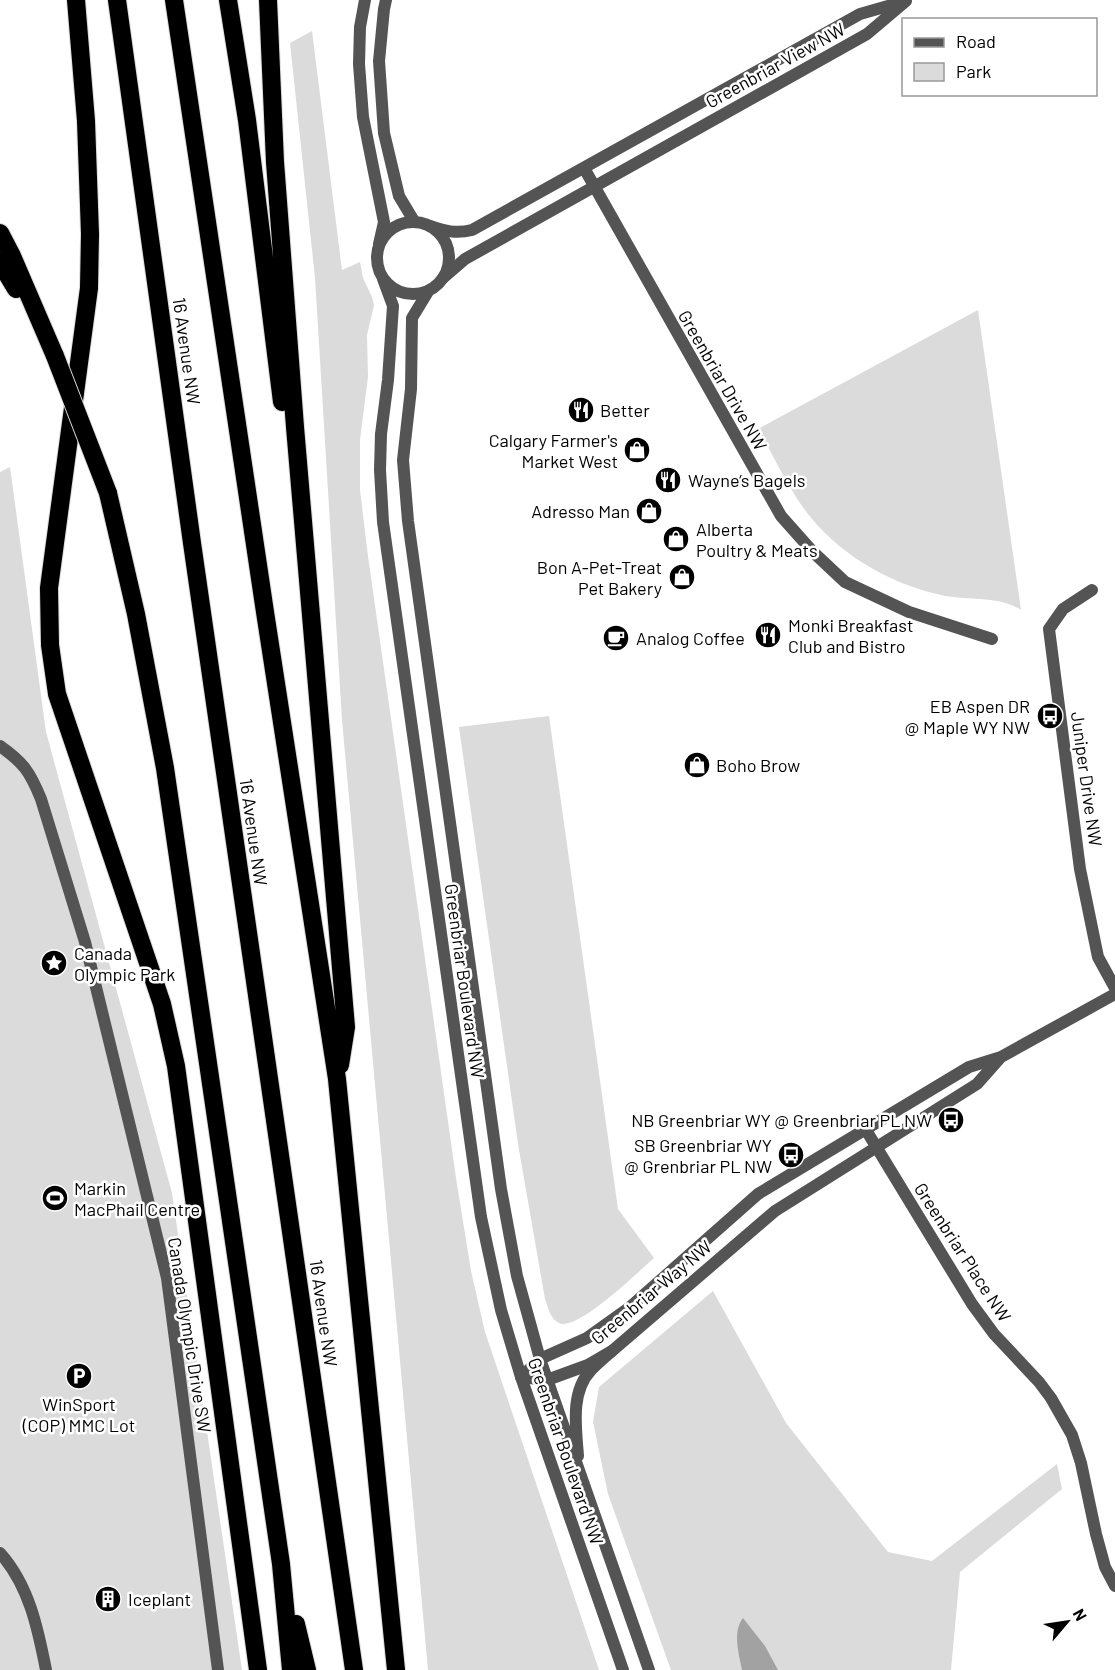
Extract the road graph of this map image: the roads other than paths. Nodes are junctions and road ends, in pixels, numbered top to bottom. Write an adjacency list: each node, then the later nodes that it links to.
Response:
1 (76, 0): 39 (highway)
2 (117, 0): 42 (highway, 16 Avenue NW)
3 (174, 0): 26 (highway, 16 Avenue NW)
4 (228, 0): 21 (highway)
5 (268, 0): 21 (highway)
6 (365, 0): 13 (street)
7 (387, 0): 10 (street)
8 (584, 168): 9 (street, Greenbriar Drive NW); 9 (street, Greenbriar View NW); 11 (street, Greenbriar View NW)
9 (595, 187): 15 (street, Greenbriar View NW); 20 (street, Greenbriar Drive NW)
10 (414, 221): 11 (street); 13 (street)
11 (430, 226): 15 (street)
12 (0, 232): 18 (highway)
13 (379, 244): 16 (street)
14 (0, 262): 18 (highway)
15 (443, 278): 17 (street)
16 (382, 279): 17 (street); 31 (street, Greenbriar Boulevard NW)
17 (429, 290): 30 (street, Greenbriar Boulevard NW)
18 (55, 356): 35 (highway, bridge)
19 (1092, 590): 23 (street, Juniper Drive NW)
20 (992, 639)
21 (316, 678): 26 (highway)
22 (0, 746): 38 (street, Canada Olympic Drive SW)
23 (1115, 988)
24 (1115, 994): 25 (street, Greenbriar Way NW)
25 (1001, 1057): 27 (street, Greenbriar Way NW); 28 (street, Greenbriar Way NW)
26 (337, 1079): 43 (highway, 16 Avenue NW)
27 (866, 1130): 28 (street, Greenbriar Place NW); 30 (street, Greenbriar Way NW)
28 (877, 1149): 29 (street, Greenbriar Way NW); 36 (street, Greenbriar Place NW)
29 (612, 1351): 32 (street, Greenbriar Way NW); 33 (street)
30 (540, 1359): 31 (street, Greenbriar Way NW); 32 (street, Greenbriar Boulevard NW)
31 (521, 1377): 32 (street, Greenbriar Way NW); 44 (street, Greenbriar Boulevard NW)
32 (547, 1380): 33 (street, Greenbriar Boulevard NW)
33 (580, 1475): 45 (street, Greenbriar Boulevard NW)
34 (0, 1553): 37 (street)
35 (281, 1564): 40 (highway); 41 (highway)
36 (1115, 1586)
37 (46, 1670)
38 (218, 1670)
39 (258, 1670)
40 (291, 1670)
41 (307, 1670)
42 (354, 1670)
43 (396, 1670)
44 (623, 1670)
45 (649, 1670)

